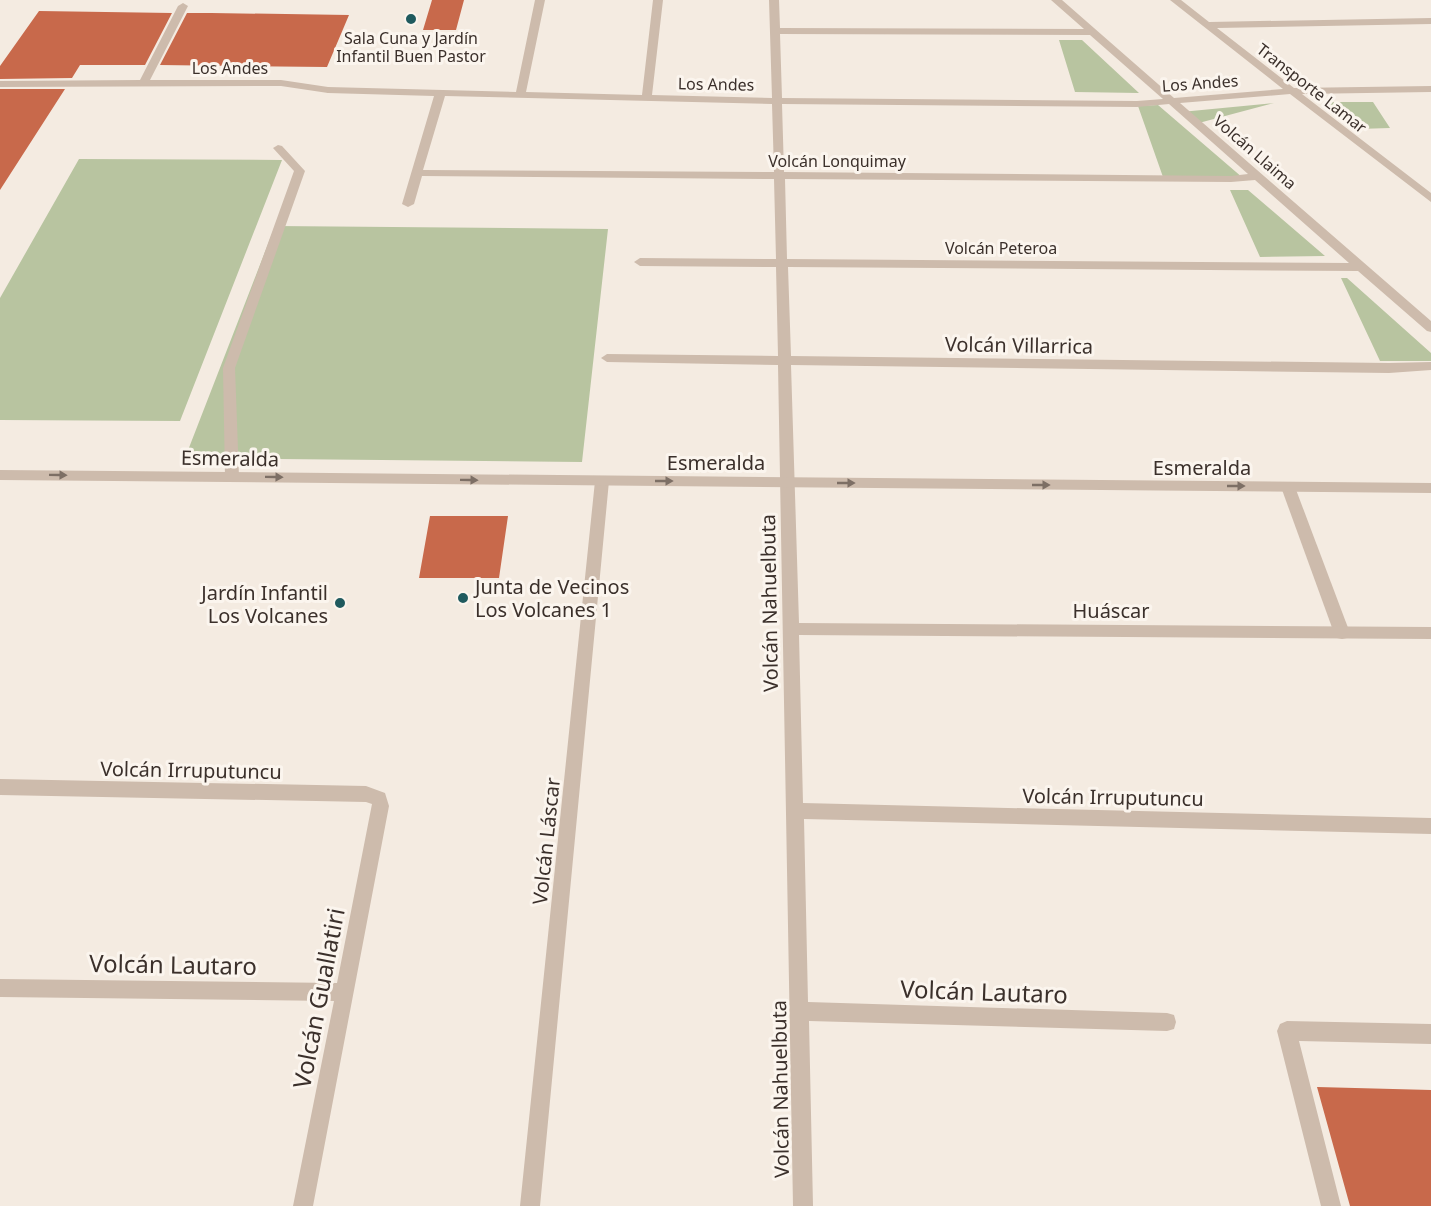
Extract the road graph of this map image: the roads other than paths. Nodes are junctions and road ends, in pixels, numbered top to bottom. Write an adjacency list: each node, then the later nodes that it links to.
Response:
1 (540, 0): 16 (street)
2 (658, 0): 17 (street)
3 (774, 0): 9 (street, Volcán Nahuelbuta)
4 (1056, 0): 10 (street, Volcán Llaima)
5 (1175, 0): 8 (street, Transporte Lamar)
6 (183, 6): 11 (street)
7 (1431, 21): 8 (street)
8 (1206, 25): 14 (street, Transporte Lamar)
9 (774, 31): 10 (street); 18 (street, Volcán Nahuelbuta)
10 (1093, 32): 19 (street, Volcán Llaima)
11 (144, 82): 12 (street, Los Andes); 15 (street, Los Andes)
12 (0, 84)
13 (1431, 89): 14 (street, Los Andes)
14 (1291, 90): 19 (street, Los Andes); 24 (street, Transporte Lamar)
15 (440, 94): 16 (street, Los Andes); 21 (street)
16 (520, 96): 17 (street, Los Andes)
17 (647, 98): 18 (street, Los Andes)
18 (775, 100): 19 (street, Los Andes); 23 (street, Volcán Nahuelbuta)
19 (1170, 100): 22 (street, Volcán Llaima)
20 (278, 148): 34 (street)
21 (416, 173): 23 (street, Volcán Lonquimay); 25 (street)
22 (1258, 176): 23 (street, Volcán Lonquimay); 28 (street, Volcán Llaima)
23 (778, 178): 27 (street, Volcán Nahuelbuta)
24 (1431, 200)
25 (408, 204)
26 (640, 262): 27 (street, Volcán Peteroa)
27 (780, 263): 28 (street, Volcán Peteroa); 31 (street, Volcán Nahuelbuta)
28 (1362, 267): 29 (street, Volcán Llaima)
29 (1431, 328)
30 (607, 358): 31 (street, Volcán Villarrica)
31 (784, 362): 32 (street, Volcán Villarrica); 36 (street, Volcán Nahuelbuta)
32 (1431, 366)
33 (0, 475): 34 (street, Esmeralda, one-way to 34)
34 (232, 477): 35 (street, Esmeralda, one-way to 35)
35 (603, 481): 36 (street, Esmeralda, one-way to 36); 52 (street, Volcán Láscar)
36 (788, 482): 37 (street, Esmeralda, one-way to 37); 39 (street, Volcán Nahuelbuta)
37 (1288, 487): 38 (street, Esmeralda); 40 (street)
38 (1431, 488)
39 (790, 628): 40 (street, Huáscar); 44 (street, Volcán Nahuelbuta)
40 (1342, 633): 41 (street, Huáscar)
41 (1431, 633)
42 (0, 787): 43 (street, Volcán Irruputuncu)
43 (379, 799): 47 (street, Volcán Guallatiri)
44 (795, 811): 45 (street, Volcán Irruputuncu); 48 (street, Volcán Nahuelbuta)
45 (1431, 826)
46 (0, 988): 47 (street, Volcán Lautaro)
47 (345, 992): 51 (street, Volcán Guallatiri)
48 (799, 1011): 49 (street, Volcán Lautaro); 53 (street, Volcán Nahuelbuta)
49 (1167, 1022)
50 (1431, 1034): 54 (street)
51 (303, 1206)
52 (530, 1206)
53 (803, 1206)
54 (1332, 1206)

